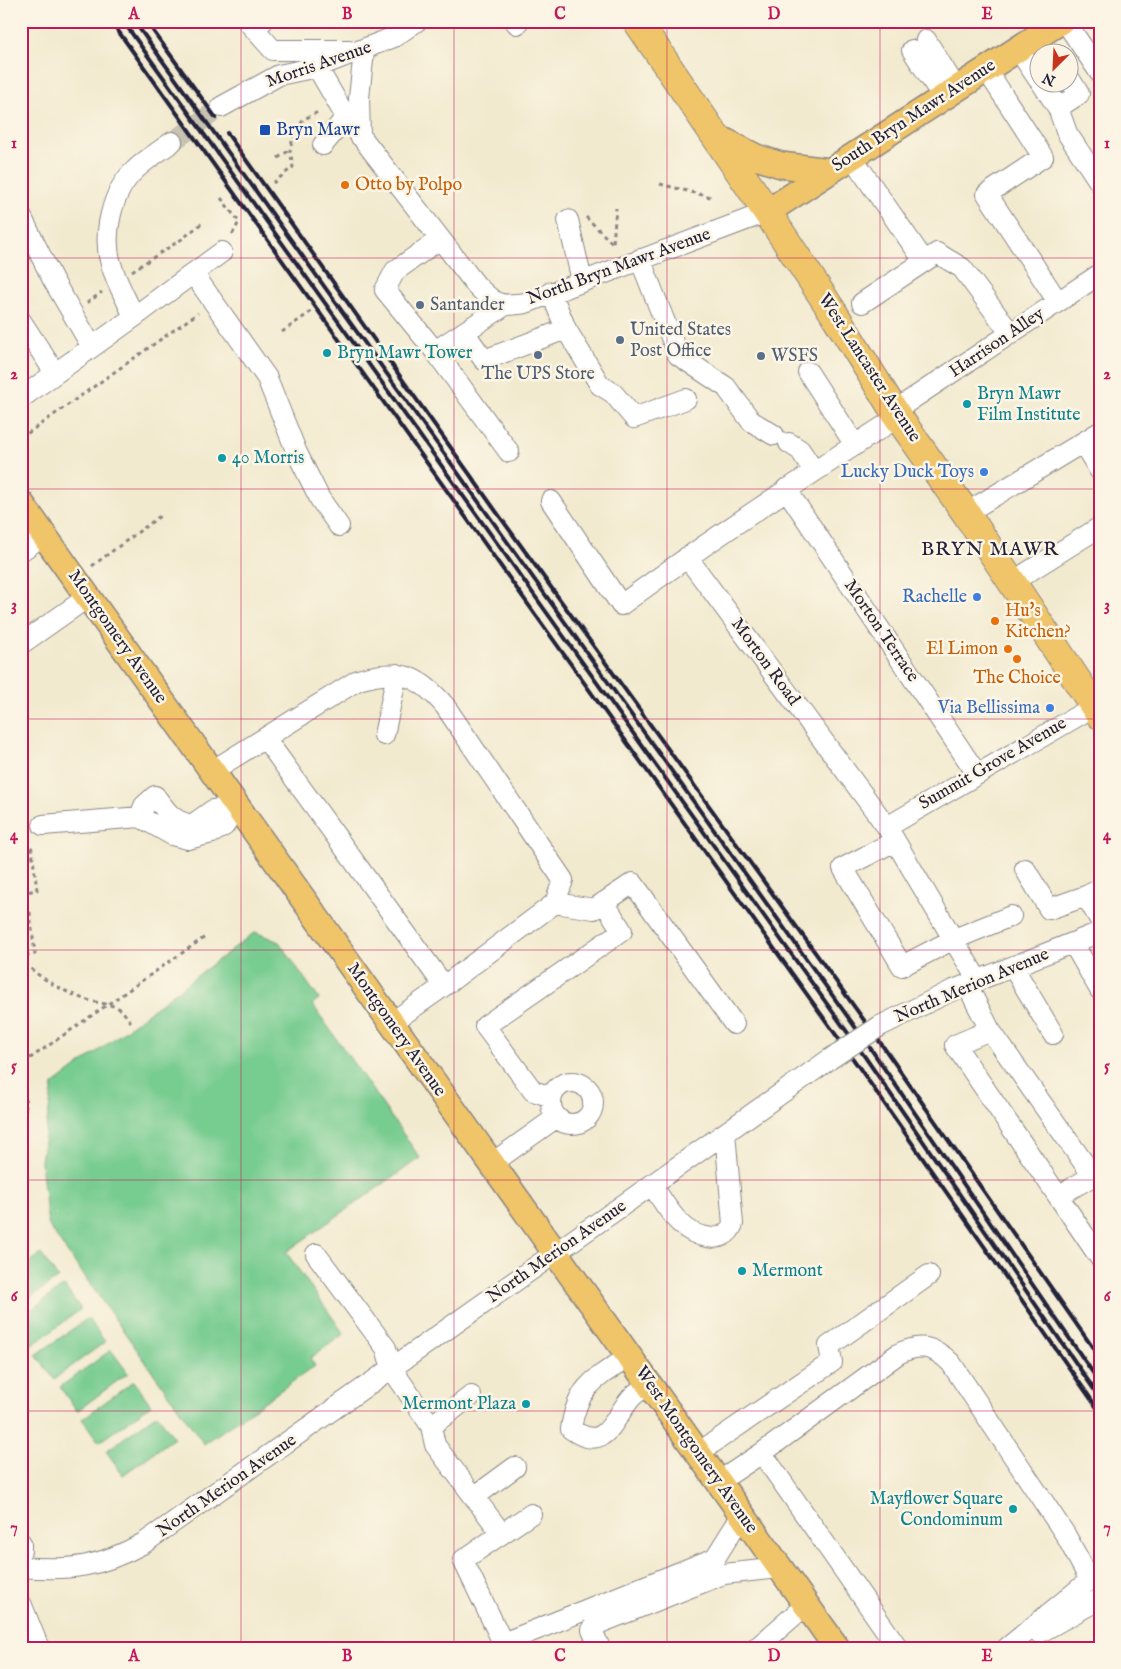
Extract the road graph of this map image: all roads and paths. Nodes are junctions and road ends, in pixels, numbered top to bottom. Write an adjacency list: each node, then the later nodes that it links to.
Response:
1 (263, 21): 7 (street)
2 (417, 21): 7 (street, Morris Avenue)
3 (637, 21): 20 (highway, West Lancaster Avenue)
4 (1063, 21): 6 (main road, South Bryn Mawr Avenue); 11 (street)
5 (919, 45): 14 (street)
6 (1018, 49): 8 (street); 10 (main road, South Bryn Mawr Avenue)
7 (364, 50): 9 (street, Morris Avenue); 19 (street)
8 (1028, 64)
9 (317, 67): 15 (street, Morris Avenue); 18 (street, North Bryn Mawr Avenue)
10 (986, 69): 14 (main road, South Bryn Mawr Avenue); 26 (street)
11 (1100, 73)
12 (1048, 92): 16 (street)
13 (1078, 92): 16 (street)
14 (950, 93): 25 (main road, South Bryn Mawr Avenue)
15 (221, 107)
16 (1058, 108): 21 (street)
17 (318, 112): 24 (path)
18 (346, 117): 19 (street, North Bryn Mawr Avenue); 23 (street)
19 (360, 136): 41 (street, North Bryn Mawr Avenue)
20 (714, 136): 28 (main road); 35 (highway, West Lancaster Avenue)
21 (1071, 140): 26 (street); 30 (street)
22 (172, 142): 54 (street)
23 (323, 144)
24 (290, 150): 27 (path); 29 (path)
25 (852, 157): 28 (main road, South Bryn Mawr Avenue); 44 (street)
26 (1043, 157): 50 (street)
27 (278, 158)
28 (830, 171): 35 (main road, South Bryn Mawr Avenue)
29 (273, 183)
30 (1100, 183)
31 (660, 184): 33 (path)
32 (221, 198): 38 (path)
33 (714, 198)
34 (616, 208): 37 (path)
35 (767, 212): 43 (street, North Bryn Mawr Avenue); 66 (highway, West Lancaster Avenue)
36 (21, 216): 60 (street)
37 (576, 218): 47 (street)
38 (239, 222)
39 (202, 223): 40 (path)
40 (182, 239)
41 (440, 239): 52 (street, North Bryn Mawr Avenue); 61 (street)
42 (222, 252): 45 (street)
43 (640, 259): 47 (street, North Bryn Mawr Avenue); 72 (street)
44 (924, 261): 51 (street); 59 (street)
45 (193, 273): 49 (street); 54 (street)
46 (1100, 274): 50 (street, Harrison Alley)
47 (582, 280): 48 (street, North Bryn Mawr Avenue)
48 (552, 292): 52 (street, North Bryn Mawr Avenue); 56 (street)
49 (214, 302): 68 (path); 78 (street)
50 (1058, 302): 59 (street, Harrison Alley)
51 (862, 303)
52 (504, 306): 58 (street)
53 (312, 311): 57 (path)
54 (134, 317): 60 (street)
55 (21, 321): 63 (street)
56 (566, 329): 58 (street); 65 (street)
57 (282, 332)
58 (464, 332): 61 (street)
59 (1010, 334): 66 (street, Harrison Alley)
60 (92, 347): 63 (street)
61 (435, 351): 70 (street)
62 (808, 372): 69 (street)
63 (55, 373): 64 (street)
64 (21, 398)
65 (686, 399)
66 (896, 414): 69 (street); 76 (highway, West Lancaster Avenue)
67 (1091, 437): 71 (street); 76 (street)
68 (21, 438)
69 (855, 445): 72 (street)
70 (509, 452)
71 (1100, 470)
72 (814, 471): 73 (street)
73 (786, 489): 82 (street); 91 (street, Morton Terrace)
74 (551, 501): 82 (street)
75 (21, 503): 80 (main road, Montgomery Avenue)
76 (966, 513): 83 (highway, West Lancaster Avenue)
77 (160, 516): 84 (path)
78 (339, 526)
79 (1100, 527): 83 (street)
80 (44, 535): 81 (street); 84 (main road, Montgomery Avenue)
81 (21, 551)
82 (687, 557): 95 (street, Morton Road)
83 (1012, 582): 87 (highway, West Lancaster Avenue)
84 (82, 588): 85 (street); 90 (main road, Montgomery Avenue)
85 (21, 644)
86 (397, 674): 88 (street); 89 (street); 103 (street)
87 (1098, 708): 91 (street, Summit Grove Avenue)
88 (384, 735)
89 (265, 738): 90 (street); 114 (street)
90 (212, 771): 92 (main road)
91 (977, 774): 95 (street, Summit Grove Avenue)
92 (236, 806): 93 (street); 93 (street); 118 (main road, Montgomery Avenue)
93 (140, 816): 94 (street)
94 (43, 825)
95 (891, 834): 109 (street, Morton Road); 109 (street, Summit Grove Avenue)
96 (31, 843): 97 (path)
97 (31, 850): 98 (path); 100 (path)
98 (21, 851)
99 (1024, 868): 101 (street)
100 (21, 893)
101 (1093, 893): 106 (street)
102 (604, 902): 103 (street); 119 (street); 124 (street)
103 (555, 903): 114 (street)
104 (21, 914): 111 (path)
105 (1011, 916): 109 (street)
106 (1100, 920)
107 (1100, 932): 110 (street, North Merion Avenue)
108 (205, 937): 116 (path)
109 (952, 940): 113 (street, Morton Road)
110 (1073, 943): 112 (street, North Merion Avenue); 115 (street)
111 (21, 956): 116 (path)
112 (1013, 967): 113 (street, North Merion Avenue); 121 (street)
113 (972, 983): 120 (street, Morton Road); 127 (street, North Merion Avenue, bridge)
114 (444, 986): 118 (street)
115 (1100, 990)
116 (108, 1005): 117 (path); 123 (path)
117 (131, 1022)
118 (391, 1023): 128 (main road, Montgomery Avenue)
119 (734, 1024)
120 (990, 1030): 129 (street, Morton Road); 131 (street)
121 (1053, 1034)
122 (21, 1050): 123 (path)
123 (22, 1061): 126 (path)
124 (552, 1097): 125 (street); 125 (street)
125 (557, 1118): 128 (street)
126 (21, 1133)
127 (725, 1134): 130 (street, North Merion Avenue); 130 (street)
128 (491, 1164): 132 (main road, Montgomery Avenue)
129 (1096, 1174): 131 (street)
130 (652, 1185): 132 (street, North Merion Avenue)
131 (1058, 1196): 134 (street)
132 (556, 1253): 136 (main road, West Montgomery Avenue); 137 (street, North Merion Avenue)
133 (316, 1254): 137 (street)
134 (1100, 1258)
135 (929, 1275): 141 (street)
136 (629, 1357): 138 (main road, West Montgomery Avenue); 138 (street)
137 (392, 1369): 140 (street); 151 (street, North Merion Avenue)
138 (650, 1384): 141 (main road, West Montgomery Avenue)
139 (471, 1396): 140 (street)
140 (431, 1426): 145 (street)
141 (698, 1453): 144 (main road, West Montgomery Avenue)
142 (762, 1453): 144 (street); 160 (street); 161 (street)
143 (515, 1467): 145 (street)
144 (718, 1482): 147 (main road, West Montgomery Avenue)
145 (474, 1497): 148 (street)
146 (532, 1514): 148 (street)
147 (742, 1515): 148 (street); 152 (main road, West Montgomery Avenue)
148 (502, 1534)
149 (21, 1542): 150 (street)
150 (21, 1551)
151 (21, 1568)
152 (780, 1568): 155 (main road, West Montgomery Avenue); 157 (street)
153 (1100, 1599): 162 (street)
154 (21, 1603): 156 (street)
155 (806, 1605): 158 (street); 159 (main road, West Montgomery Avenue)
156 (39, 1648)
157 (600, 1648)
158 (756, 1648)
159 (837, 1648)
160 (898, 1648)
161 (1007, 1648)
162 (1014, 1648)

